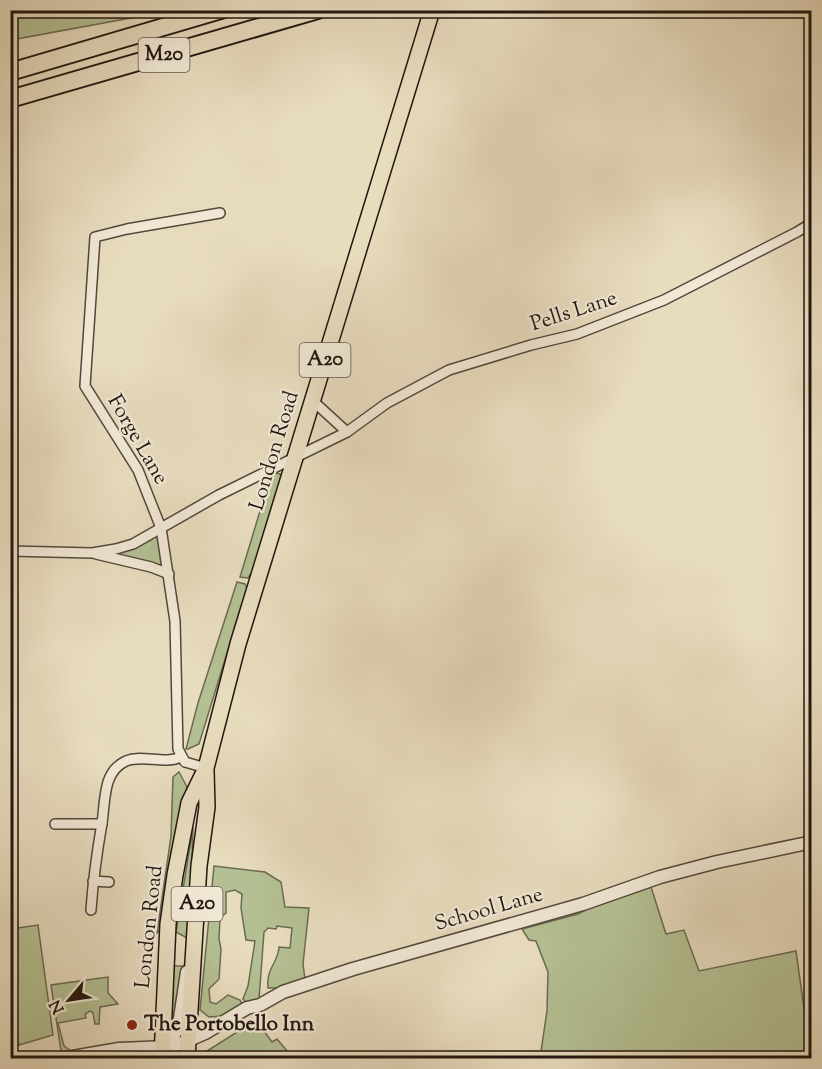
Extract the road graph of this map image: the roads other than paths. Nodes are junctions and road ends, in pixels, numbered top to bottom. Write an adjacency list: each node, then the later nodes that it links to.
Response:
1 (221, 10): 4 (highway, M20)
2 (318, 10): 5 (highway, M20)
3 (432, 10): 8 (main road, London Road / A20)
4 (10, 72)
5 (10, 99)
6 (220, 213): 11 (street, Forge Lane)
7 (812, 223): 9 (street, Pells Lane)
8 (312, 400): 9 (street); 10 (main road, London Road / A20)
9 (347, 432): 10 (street, Pells Lane)
10 (295, 457): 11 (street, Pells Lane); 16 (main road, London Road / A20)
11 (161, 528): 13 (street, Pells Lane); 14 (street, Forge Lane)
12 (10, 551): 13 (street)
13 (92, 553): 14 (street)
14 (168, 574): 15 (street, Forge Lane)
15 (181, 758): 16 (street); 18 (street)
16 (206, 768): 23 (main road, London Road / A20); 23 (main road, London Road / A20)
17 (55, 824): 18 (street)
18 (102, 824): 20 (street)
19 (812, 842): 23 (street, School Lane)
20 (93, 881): 21 (street); 22 (street)
21 (109, 882)
22 (91, 910)
23 (172, 1049): 24 (street); 25 (main road, London Road / A20)
24 (67, 1059)
25 (187, 1059)

